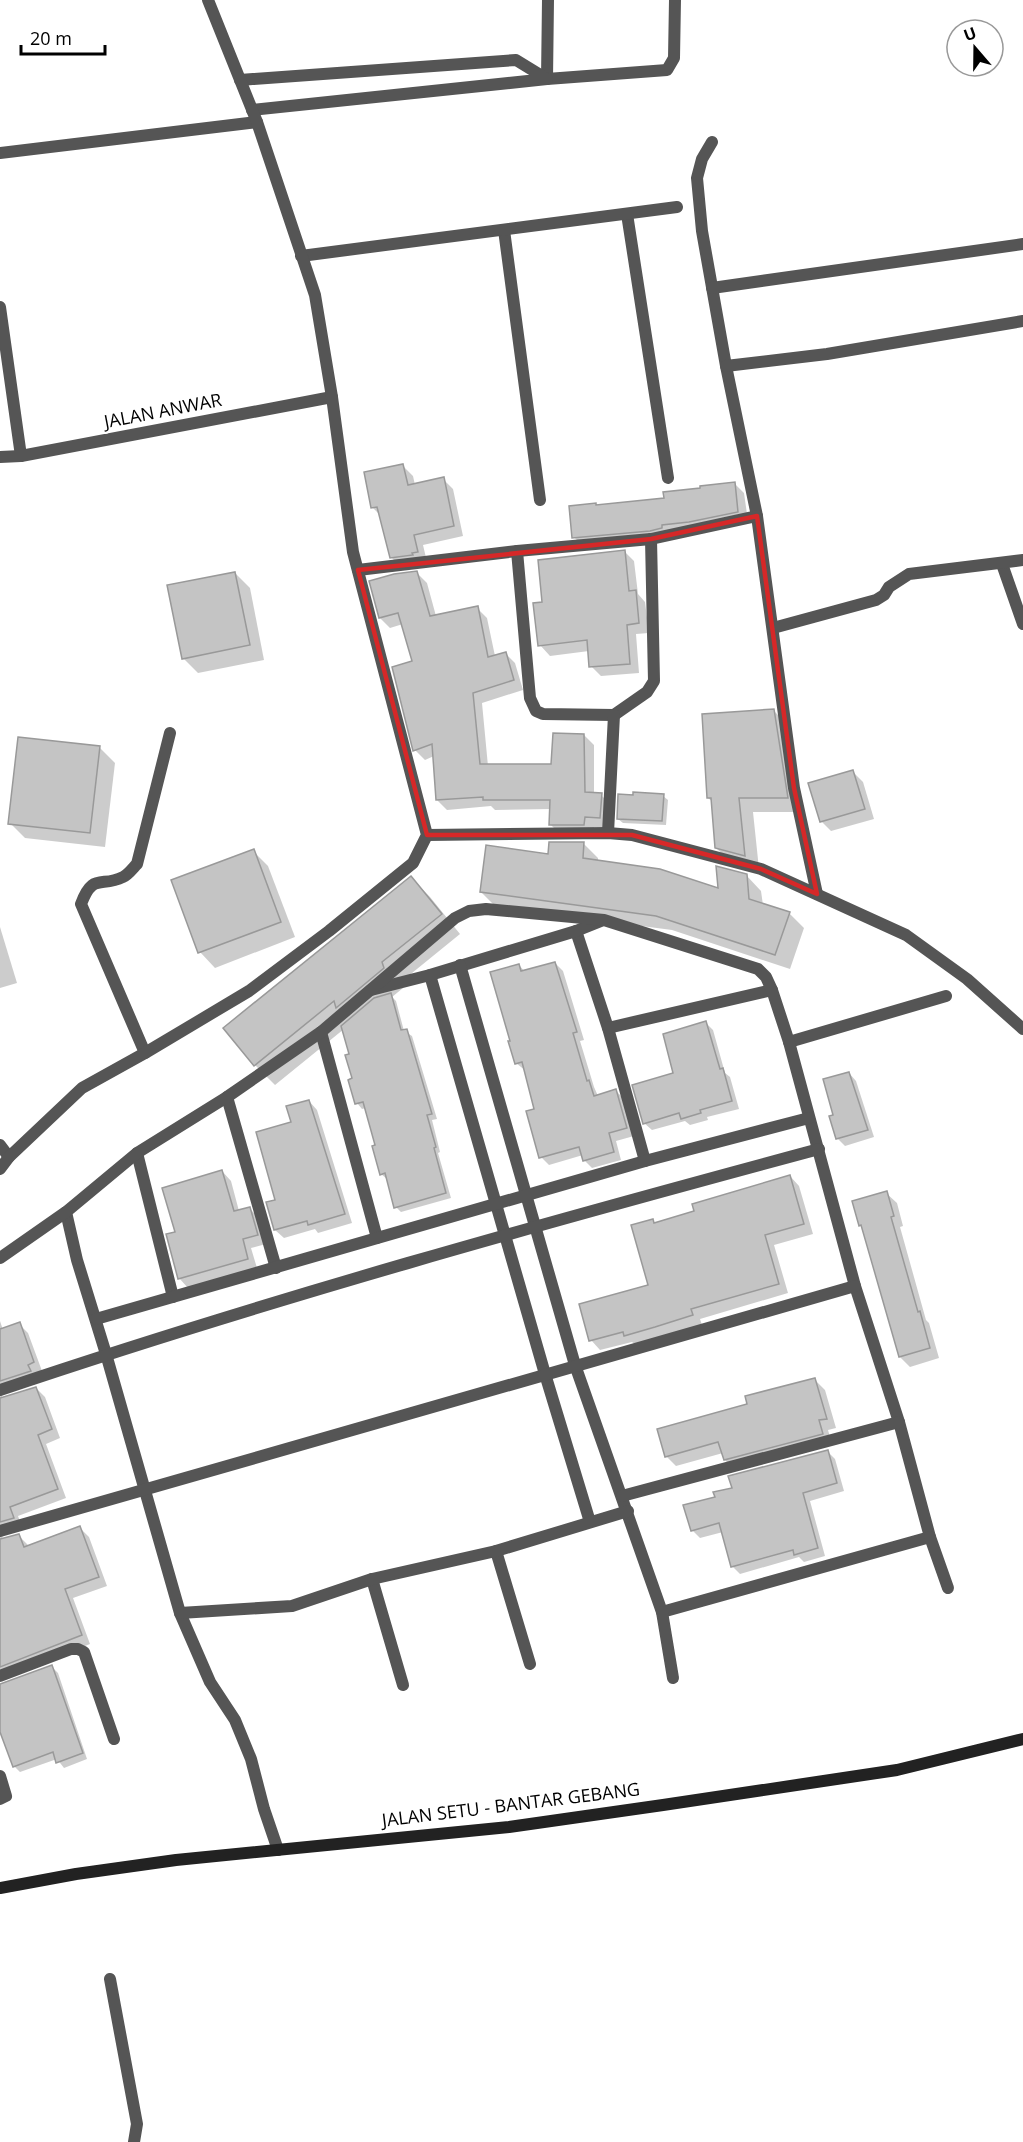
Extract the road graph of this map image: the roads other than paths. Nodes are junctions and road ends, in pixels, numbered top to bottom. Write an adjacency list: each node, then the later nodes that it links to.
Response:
1 (208, 0): 5 (street)
2 (548, 0): 4 (street)
3 (675, 0): 4 (street)
4 (547, 79): 5 (street); 6 (street)
5 (240, 80): 6 (street)
6 (252, 110): 7 (street)
7 (257, 122): 9 (street); 14 (street)
8 (712, 142): 15 (street)
9 (0, 153)
10 (677, 207): 11 (street)
11 (627, 214): 12 (street); 22 (street)
12 (504, 230): 14 (street); 23 (street)
13 (1023, 244): 15 (street)
14 (301, 256): 19 (street)
15 (711, 288): 18 (street)
16 (0, 307): 20 (street)
17 (1023, 321): 18 (street)
18 (726, 366): 24 (street)
19 (332, 397): 20 (street, JALAN ANWAR); 29 (street)
20 (21, 456): 21 (street, JALAN ANWAR)
21 (0, 457)
22 (668, 478)
23 (540, 500)
24 (757, 516): 25 (street); 31 (street)
25 (651, 539): 26 (street); 32 (street)
26 (517, 551): 29 (street); 32 (street)
27 (1023, 560): 28 (street)
28 (1002, 564): 30 (street); 31 (street)
29 (358, 570): 35 (street)
30 (1023, 624)
31 (773, 628): 36 (street)
32 (614, 715): 34 (street)
33 (170, 733): 48 (street)
34 (608, 833): 35 (street); 36 (street)
35 (427, 835): 48 (street)
36 (817, 894): 45 (street)
37 (604, 920): 38 (street); 41 (street); 42 (street)
38 (576, 931): 39 (street); 44 (street)
39 (460, 965): 40 (street); 57 (street)
40 (430, 975): 42 (street); 58 (street)
41 (772, 990): 44 (street); 47 (street)
42 (367, 991): 46 (street)
43 (946, 996): 47 (street)
44 (609, 1028): 55 (street)
45 (1023, 1029)
46 (321, 1032): 49 (street); 62 (street)
47 (789, 1041): 50 (street)
48 (145, 1053): 54 (street)
49 (227, 1097): 53 (street); 64 (street)
50 (809, 1118): 52 (street); 55 (street)
51 (0, 1145): 54 (street)
52 (819, 1149): 60 (street); 65 (street)
53 (137, 1153): 59 (street); 66 (street)
54 (9, 1157): 56 (street)
55 (645, 1161): 57 (street)
56 (0, 1169)
57 (526, 1196): 58 (street); 60 (street)
58 (497, 1204): 61 (street); 62 (street)
59 (66, 1212): 63 (street); 67 (street)
60 (536, 1226): 61 (street); 69 (street)
61 (506, 1235): 68 (street); 70 (street)
62 (377, 1238): 64 (street)
63 (0, 1258)
64 (276, 1268): 66 (street)
65 (855, 1286): 69 (street); 72 (street)
66 (172, 1297): 67 (street)
67 (96, 1319): 68 (street)
68 (106, 1354): 71 (street); 73 (street)
69 (575, 1365): 70 (street); 74 (street)
70 (545, 1374): 73 (street); 76 (street)
71 (0, 1390)
72 (899, 1422): 74 (street); 78 (street)
73 (144, 1489): 77 (street); 82 (street)
74 (622, 1496): 75 (street)
75 (628, 1511): 76 (street); 83 (street)
76 (590, 1522): 79 (street)
77 (0, 1531)
78 (930, 1537): 81 (street); 83 (street)
79 (496, 1551): 80 (street); 84 (street)
80 (372, 1580): 82 (street); 87 (street)
81 (948, 1588)
82 (180, 1612): 92 (street)
83 (662, 1612): 86 (street)
84 (530, 1664)
85 (0, 1676): 88 (street)
86 (673, 1678)
87 (403, 1685)
88 (114, 1739)
89 (1023, 1739): 92 (main road, JALAN SETU - BANTAR GEBANG)
90 (0, 1776): 91 (street)
91 (0, 1799)
92 (278, 1850): 93 (main road, JALAN SETU - BANTAR GEBANG)
93 (0, 1888)
94 (110, 1979): 95 (street)
95 (134, 2142)

